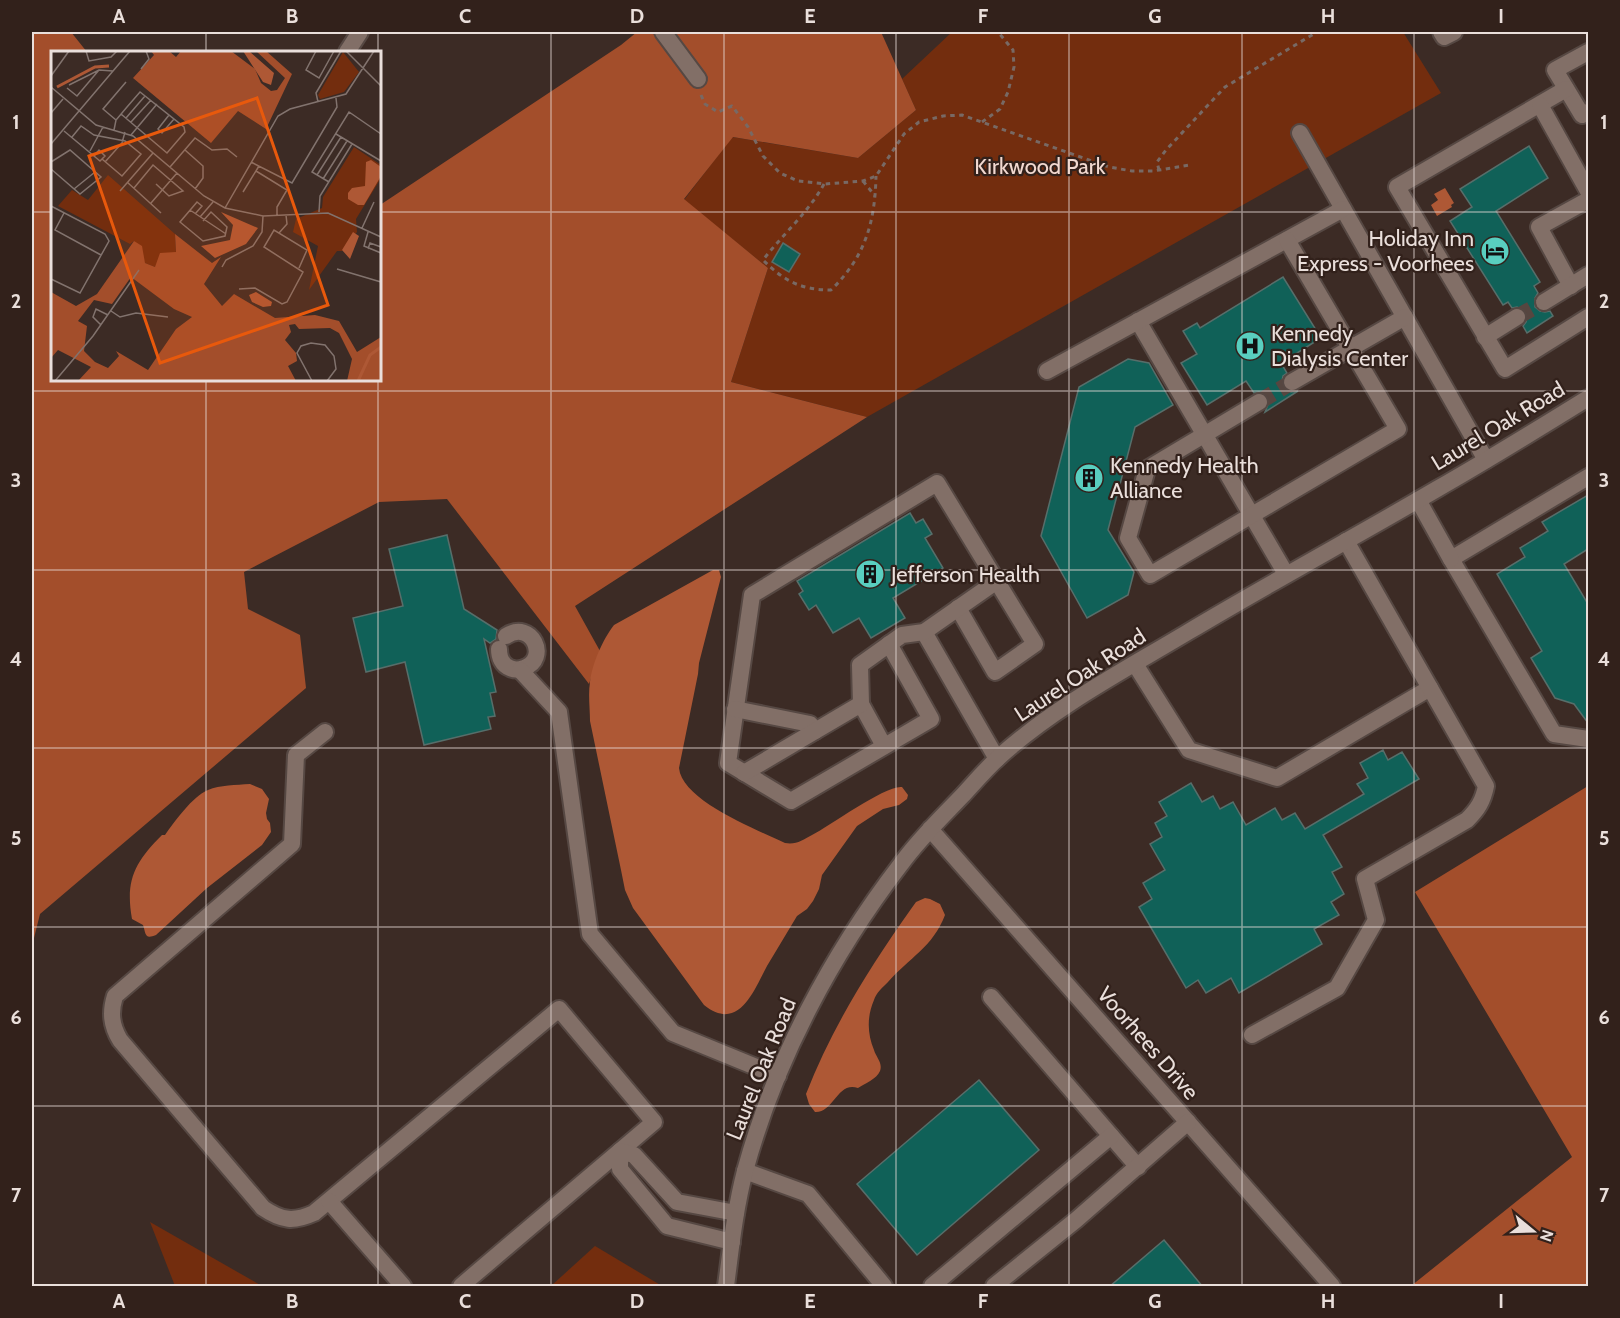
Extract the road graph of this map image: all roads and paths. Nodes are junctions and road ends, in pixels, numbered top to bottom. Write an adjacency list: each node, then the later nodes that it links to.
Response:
1 (360, 32): 7 (street)
2 (663, 32): 9 (street)
3 (998, 32): 13 (path)
4 (1317, 32): 16 (path)
5 (1441, 32): 6 (street)
6 (1454, 32)
7 (348, 51)
8 (1588, 52): 10 (street)
9 (698, 78): 19 (path)
10 (1566, 89): 11 (street); 12 (street)
11 (1540, 105): 20 (street); 32 (street)
12 (1588, 112)
13 (982, 122): 16 (path); 17 (path)
14 (1300, 133): 23 (street)
15 (1190, 165): 16 (path)
16 (1159, 170)
17 (876, 176): 18 (path); 21 (path)
18 (863, 181): 19 (path); 21 (path)
19 (825, 184): 21 (path)
20 (1588, 191)
21 (876, 197)
22 (1588, 200): 26 (street)
23 (1343, 209): 24 (street); 28 (street)
24 (1287, 240): 31 (street); 33 (street)
25 (1588, 275): 26 (street)
26 (1571, 286): 27 (street)
27 (1544, 302)
28 (1404, 317): 33 (street); 39 (street)
29 (1588, 317): 32 (street)
30 (1517, 318): 32 (street)
31 (1138, 321): 34 (street); 38 (street)
32 (1485, 337)
33 (1351, 349): 35 (street); 42 (street)
34 (1047, 371)
35 (1292, 382)
36 (1588, 398): 39 (street, Laurel Oak Road)
37 (1259, 402): 38 (street)
38 (1204, 435): 42 (street); 42 (street)
39 (1486, 460): 41 (street, Laurel Oak Road)
40 (1588, 477): 44 (street)
41 (1418, 500): 43 (street, Laurel Oak Road); 44 (street)
42 (1251, 515): 45 (street)
43 (1346, 541): 45 (street, Laurel Oak Road); 52 (street)
44 (1451, 559): 57 (street)
45 (1286, 574): 50 (street, Laurel Oak Road)
46 (996, 581): 47 (street); 47 (street); 54 (street)
47 (958, 608): 48 (street)
48 (924, 632): 49 (street); 59 (street)
49 (889, 644): 53 (street); 58 (street)
50 (1135, 664): 52 (street); 59 (street, Laurel Oak Road)
51 (520, 670): 51 (street); 64 (street)
52 (1430, 687): 63 (street)
53 (861, 704): 55 (street); 58 (street)
54 (735, 709): 55 (street); 60 (street)
55 (815, 731): 60 (street)
56 (325, 732): 70 (street)
57 (1588, 738)
58 (884, 746): 60 (street)
59 (997, 759): 61 (street, Laurel Oak Road)
60 (744, 773)
61 (930, 829): 64 (street, Laurel Oak Road); 65 (street, Voorhees Drive)
62 (991, 997): 66 (street)
63 (1252, 1035)
64 (778, 1076): 69 (street, Laurel Oak Road)
65 (1188, 1122): 68 (street); 79 (street, Voorhees Drive)
66 (1111, 1136): 68 (street); 77 (street)
67 (620, 1151): 70 (street); 71 (street); 72 (street); 74 (street)
68 (1138, 1167): 78 (street)
69 (745, 1172): 71 (street, Laurel Oak Road); 76 (street)
70 (329, 1201): 73 (street)
71 (736, 1213): 72 (street, Laurel Oak Road)
72 (732, 1242): 75 (street, Laurel Oak Road)
73 (403, 1287)
74 (460, 1287)
75 (726, 1287)
76 (884, 1287)
77 (932, 1287)
78 (994, 1287)
79 (1332, 1287)

